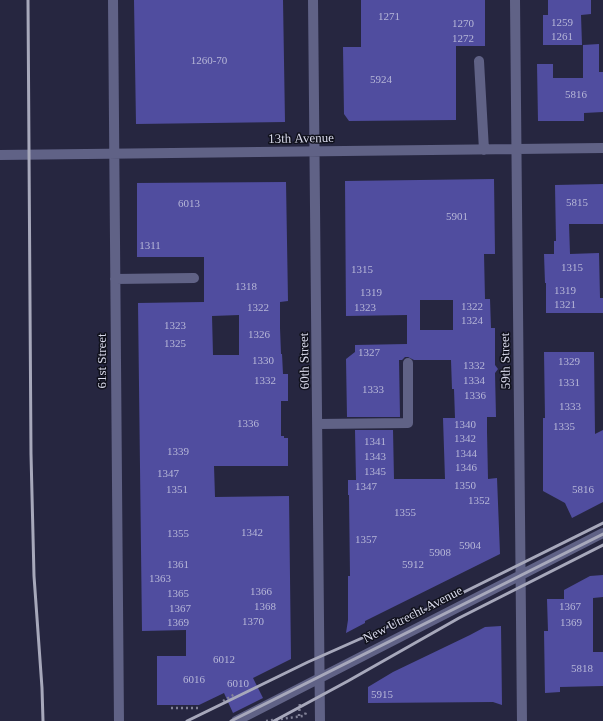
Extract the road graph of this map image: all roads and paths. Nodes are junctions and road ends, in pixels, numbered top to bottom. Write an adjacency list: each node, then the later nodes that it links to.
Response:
1 (113, 0): 9 (street, 61st Street)
2 (313, 0): 8 (street, 60th Street)
3 (515, 0): 6 (street, 59th Street)
4 (479, 60): 7 (street)
5 (603, 148): 6 (street, 13th Avenue)
6 (516, 149): 7 (street, 13th Avenue); 16 (street, 59th Street)
7 (484, 150): 8 (street, 13th Avenue)
8 (316, 152): 9 (street, 13th Avenue); 14 (street, 60th Street)
9 (114, 154): 10 (street, 13th Avenue); 12 (street, 61st Street)
10 (0, 155)
11 (194, 278): 12 (street)
12 (115, 279): 25 (street, 61st Street)
13 (408, 363): 14 (street)
14 (318, 424): 17 (street, 60th Street)
15 (603, 532): 16 (street, New Utrecht Avenue)
16 (520, 574): 17 (street, New Utrecht Avenue); 29 (street, 59th Street)
17 (320, 679): 26 (street, New Utrecht Avenue); 28 (street, 60th Street)
18 (235, 694): 20 (path)
19 (300, 700): 24 (path)
20 (223, 701)
21 (171, 708): 22 (path)
22 (200, 708)
23 (305, 715): 24 (path)
24 (299, 716): 27 (path)
25 (119, 721)
26 (236, 721)
27 (266, 721)
28 (320, 721)
29 (522, 721)

